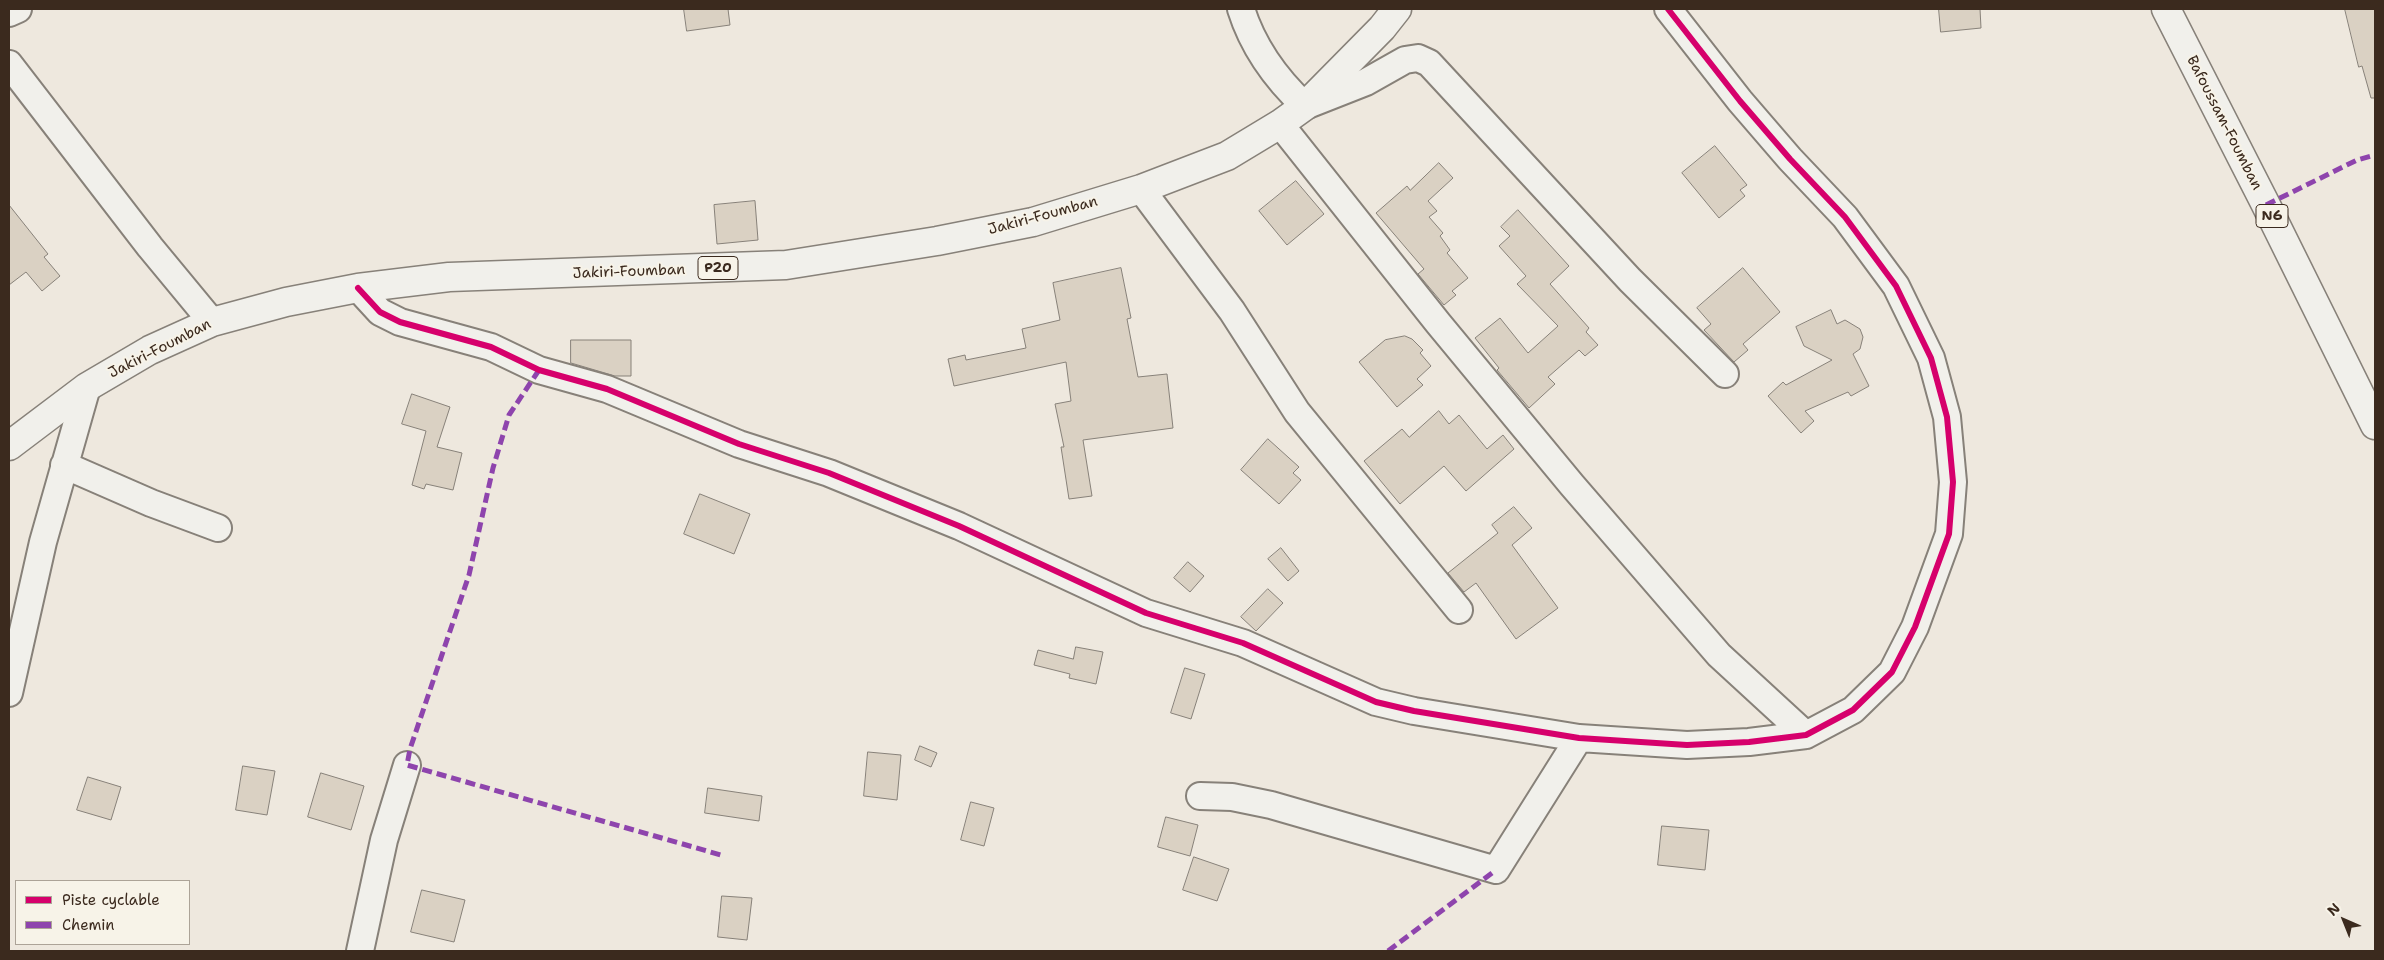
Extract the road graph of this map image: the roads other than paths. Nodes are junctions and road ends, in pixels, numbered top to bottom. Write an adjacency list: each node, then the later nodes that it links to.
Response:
1 (18, 9): 6 (street)
2 (1240, 9): 8 (street)
3 (1397, 9): 8 (main road, Jakiri-Foumban / P20)
4 (1668, 9): 21 (street)
5 (2166, 9): 15 (main road, Bafoussam-Foumban / N6)
6 (9, 13)
7 (9, 64): 12 (street)
8 (1305, 106): 9 (main road, Jakiri-Foumban / P20); 13 (street)
9 (1280, 124): 10 (main road, Jakiri-Foumban / P20); 21 (street)
10 (1141, 189): 11 (main road, Jakiri-Foumban / P20); 19 (street)
11 (358, 288): 12 (main road, Jakiri-Foumban / P20); 22 (street)
12 (212, 322): 14 (main road, Jakiri-Foumban / P20)
13 (1725, 374)
14 (87, 387): 16 (main road, Jakiri-Foumban / P20); 17 (street)
15 (2375, 425)
16 (9, 446)
17 (64, 465): 18 (street); 20 (street)
18 (218, 528)
19 (1459, 610)
20 (9, 692)
21 (1806, 735): 22 (street)
22 (1579, 738): 24 (street)
23 (407, 765): 25 (street)
24 (1200, 796)
25 (360, 951)

